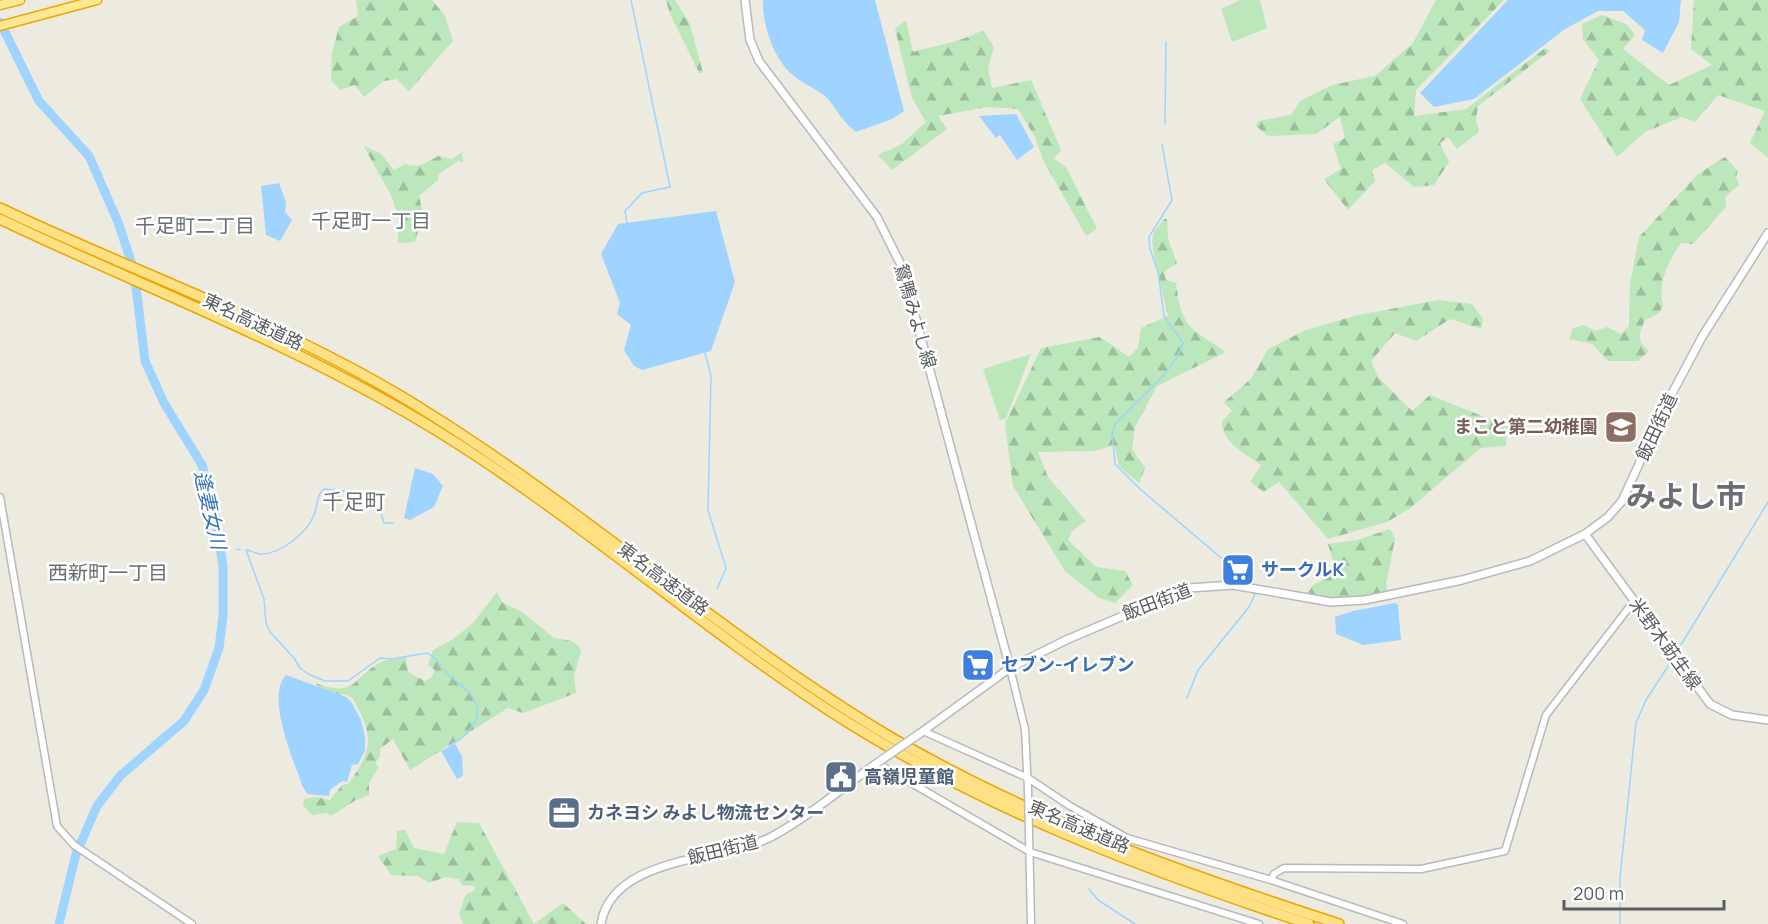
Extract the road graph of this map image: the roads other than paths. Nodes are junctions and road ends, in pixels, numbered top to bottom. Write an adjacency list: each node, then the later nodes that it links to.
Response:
1 (20, 0): 4 (highway)
2 (97, 0): 5 (highway)
3 (745, 0): 12 (main road, 鴛鴨みよし線)
4 (0, 5)
5 (0, 26)
6 (0, 208): 24 (highway, 東名高速道路)
7 (0, 219): 23 (highway, 東名高速道路)
8 (1768, 233): 10 (main road, 飯田街道)
9 (0, 497): 19 (street)
10 (1585, 534): 11 (main road, 米野木莇生線); 12 (main road, 飯田街道)
11 (1634, 601): 13 (main road, 米野木莇生線); 18 (street)
12 (1010, 668): 14 (main road, 飯田街道); 16 (street)
13 (1768, 720)
14 (921, 732): 15 (main road, 飯田街道, bridge); 16 (street)
15 (877, 763): 17 (street); 20 (main road, 飯田街道)
16 (1028, 778): 17 (street, bridge); 18 (street)
17 (1030, 852): 21 (street); 22 (street)
18 (1271, 880): 25 (street)
19 (192, 924)
20 (601, 924)
21 (1031, 924)
22 (1259, 924)
23 (1308, 924)
24 (1339, 924)
25 (1403, 924)

